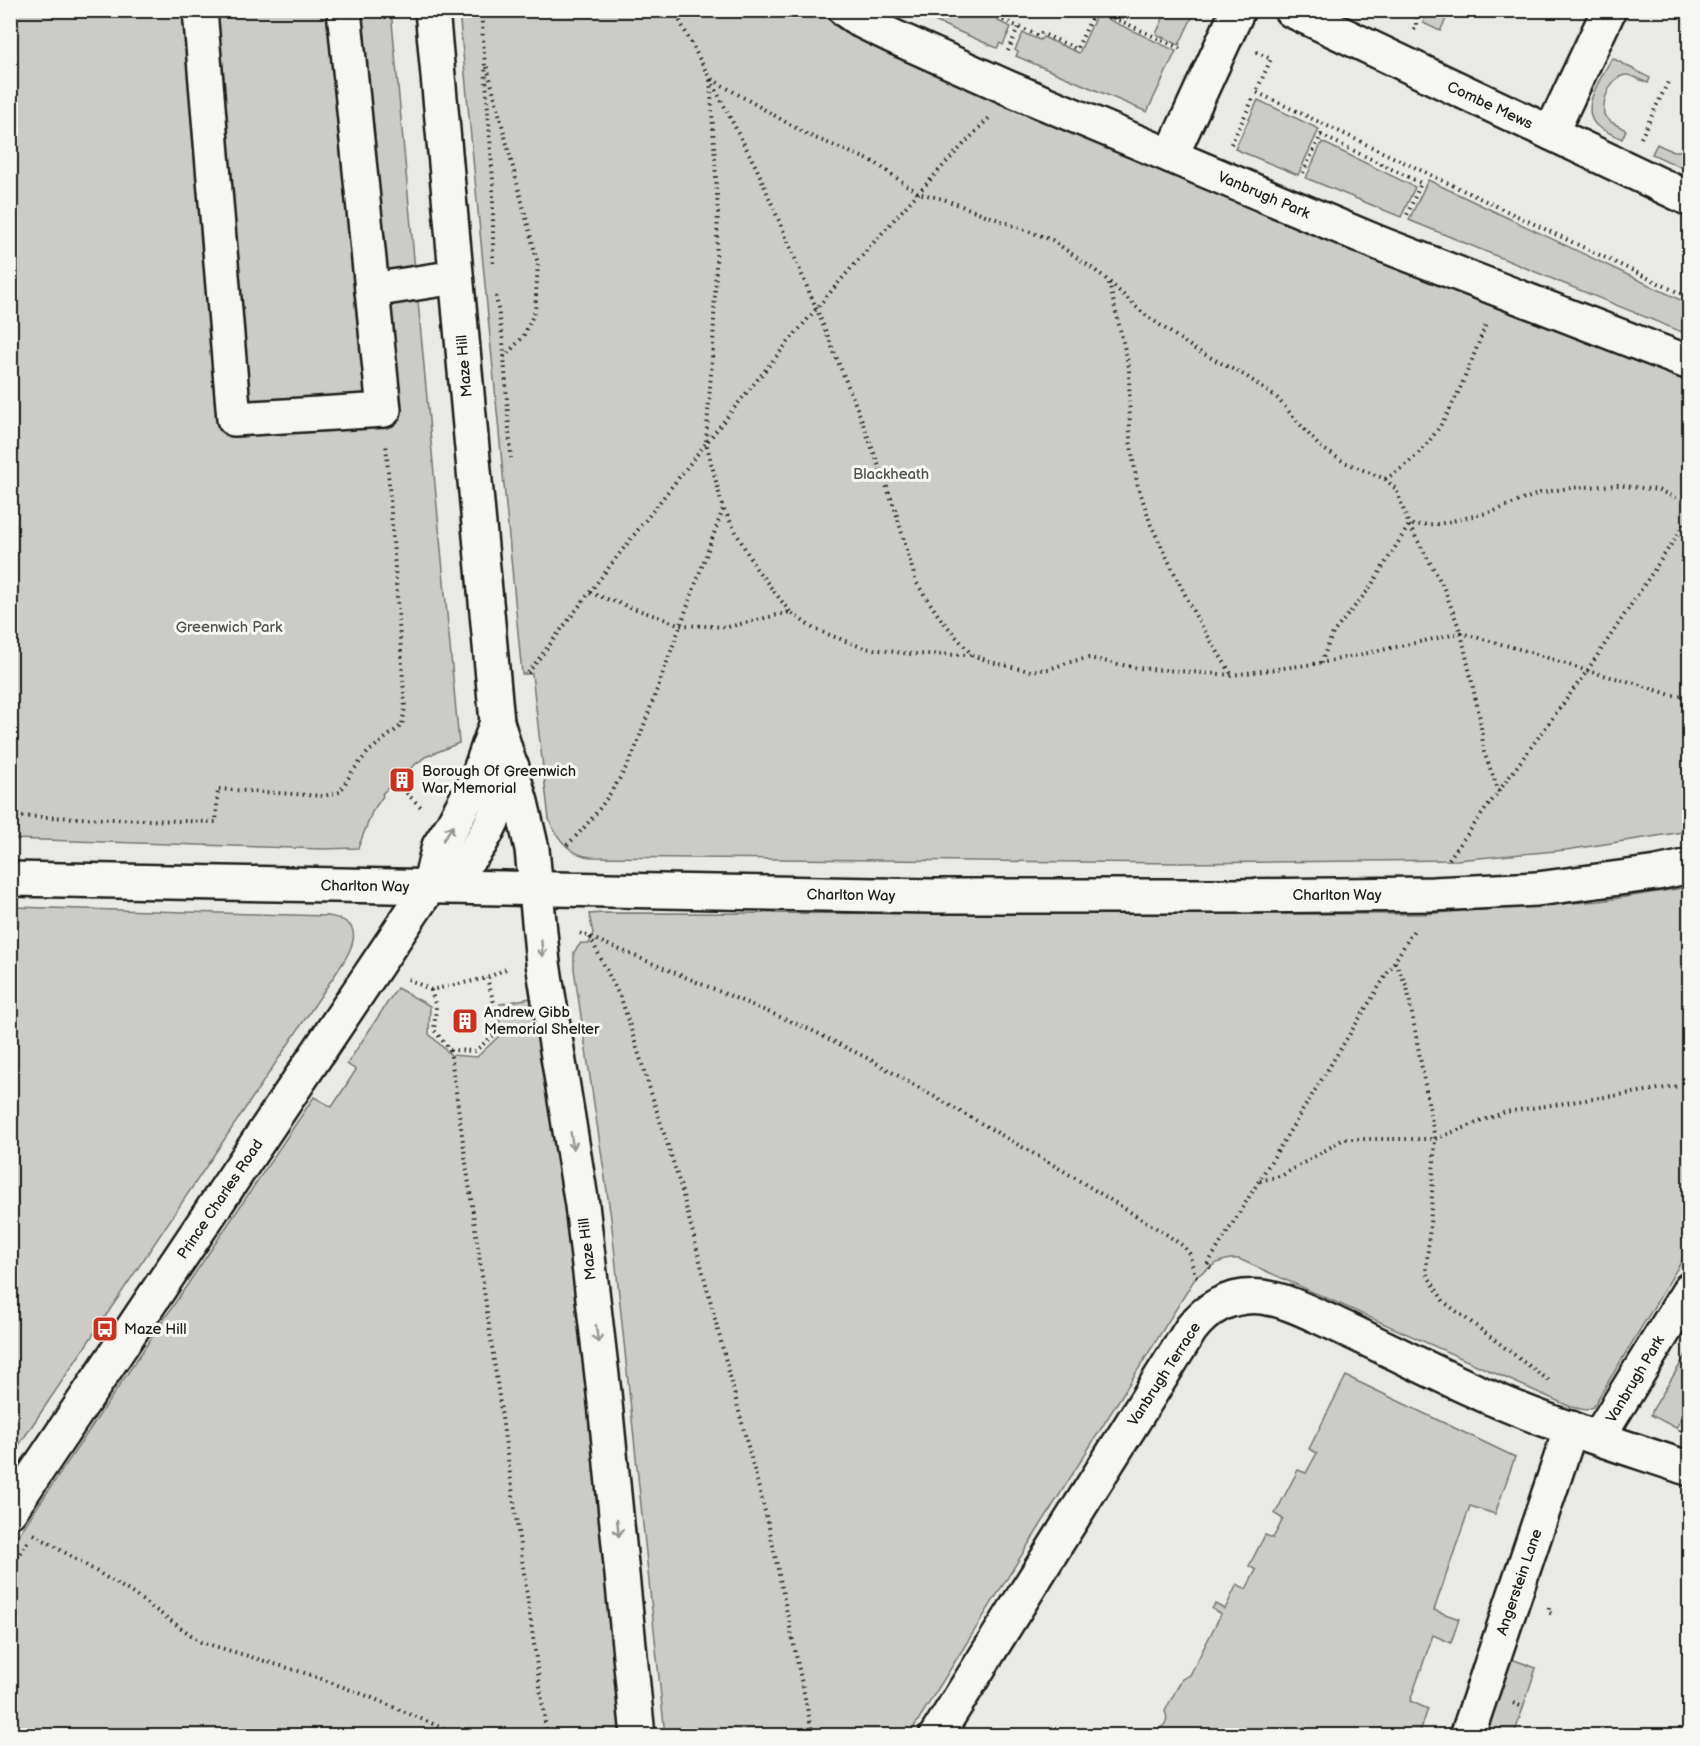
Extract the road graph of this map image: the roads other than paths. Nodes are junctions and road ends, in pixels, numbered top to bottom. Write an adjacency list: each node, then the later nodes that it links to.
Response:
1 (200, 10): 12 (street)
2 (344, 10): 12 (street)
3 (432, 10): 11 (street, Maze Hill)
4 (845, 10): 9 (street, Vanbrugh Park)
5 (1238, 10): 9 (street)
6 (1291, 10): 8 (street, Combe Mews)
7 (1609, 10): 8 (street)
8 (1551, 133): 10 (street, Combe Mews)
9 (1171, 156): 13 (street, Vanbrugh Park)
10 (1689, 199)
11 (456, 277): 12 (street); 14 (street, Maze Hill)
12 (372, 290)
13 (1689, 363)
14 (497, 722): 15 (street, Maze Hill); 18 (street, Maze Hill, one-way to 14)
15 (512, 767): 18 (street); 19 (street, Maze Hill)
16 (1689, 866): 19 (street, Charlton Way)
17 (10, 879): 18 (street, Charlton Way)
18 (429, 887): 19 (street, Charlton Way); 23 (street, Prince Charles Road)
19 (536, 890): 24 (street, Maze Hill, one-way to 24)
20 (1689, 1289): 21 (street, Vanbrugh Park)
21 (1584, 1433): 22 (street, Vanbrugh Terrace); 25 (street, Vanbrugh Terrace); 26 (street, Angerstein Lane)
22 (1689, 1469)
23 (10, 1510)
24 (638, 1736)
25 (936, 1736)
26 (1467, 1736)

